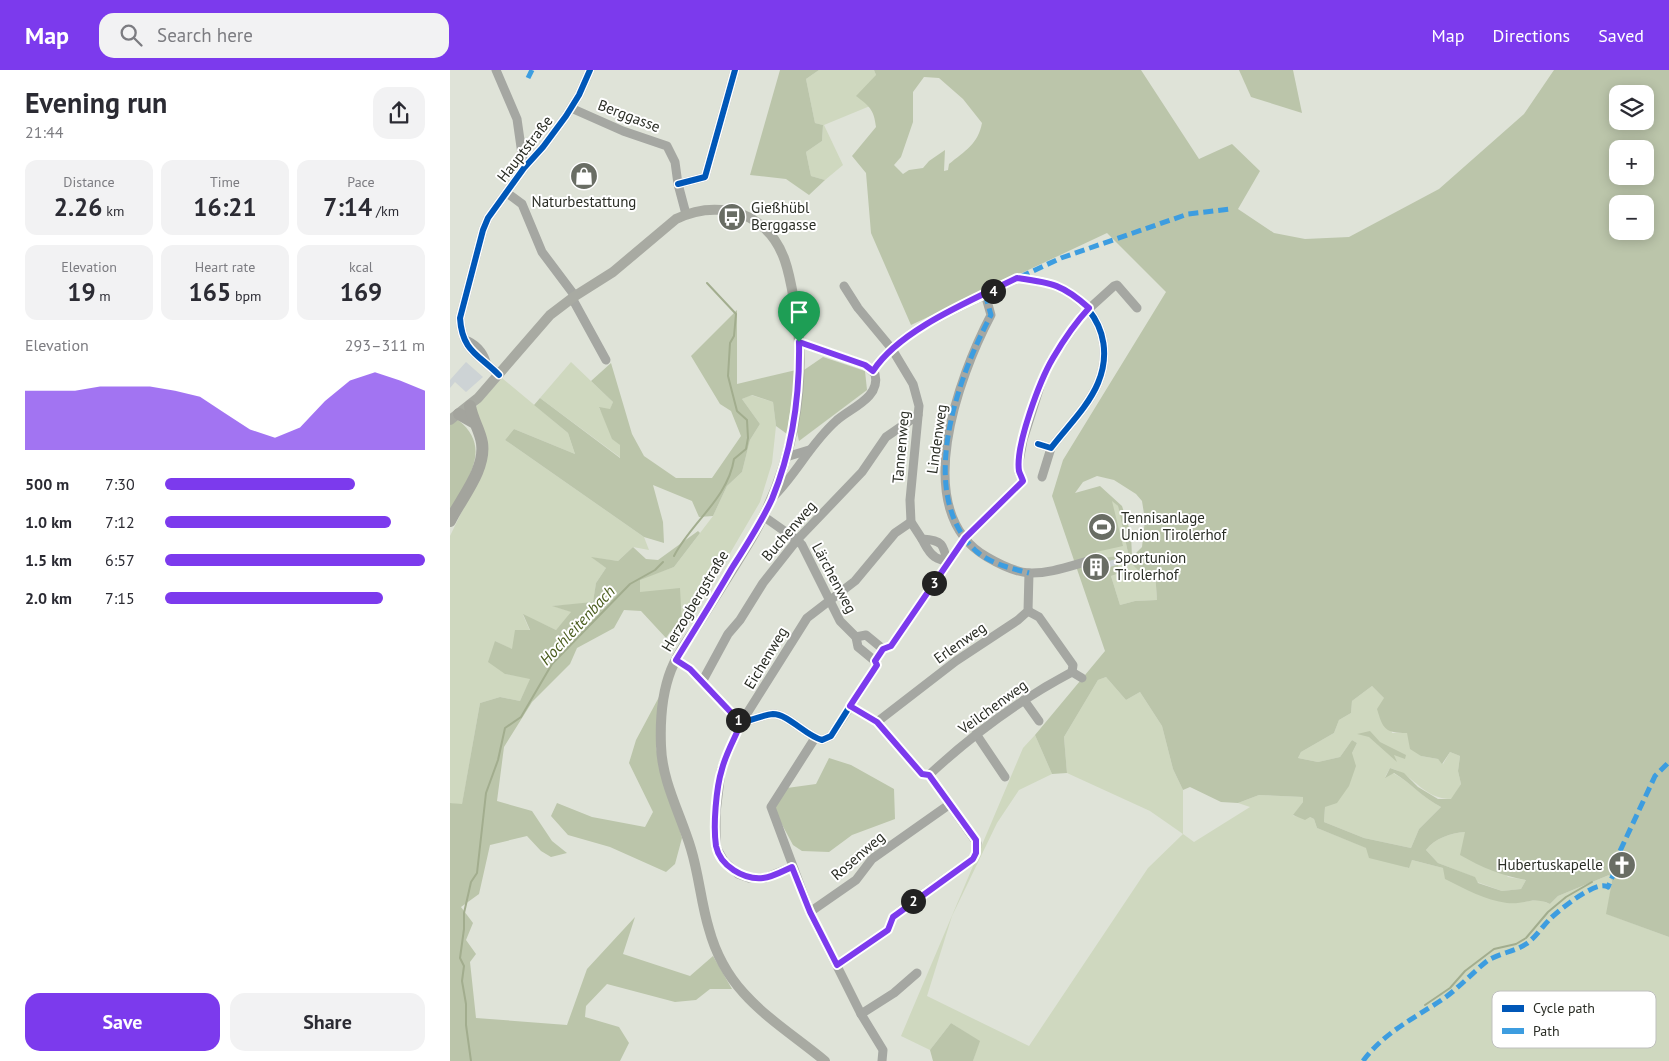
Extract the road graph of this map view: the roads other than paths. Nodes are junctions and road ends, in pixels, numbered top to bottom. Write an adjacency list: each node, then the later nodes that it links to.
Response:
1 (496, 70): 5 (street)
2 (590, 70): 4 (street, Hauptstraße)
3 (735, 70): 6 (street)
4 (571, 108): 5 (street, Hauptstraße); 6 (street, Berggasse)
5 (524, 168): 7 (street, Hauptstraße)
6 (678, 184): 8 (street, Berggasse)
7 (507, 193): 11 (street); 18 (street, Hauptstraße)
8 (686, 214): 11 (main road); 14 (main road, Herzogbergstraße)
9 (844, 286): 15 (street, Tannenweg)
10 (985, 294): 12 (street); 15 (street); 33 (street, Lindenweg)
11 (574, 297): 16 (street); 18 (main road)
12 (1089, 308): 13 (street); 24 (street); 33 (street)
13 (1137, 308)
14 (799, 342): 17 (street); 26 (main road, Herzogbergstraße)
15 (892, 349): 17 (street); 20 (street, Tannenweg)
16 (606, 360)
17 (873, 371): 25 (street)
18 (499, 375): 19 (main road)
19 (470, 406): 21 (main road); 22 (highway)
20 (918, 415): 31 (street, Tannenweg); 34 (street, Buchenweg)
21 (454, 417): 22 (highway)
22 (473, 422): 30 (highway)
23 (1038, 444): 24 (street)
24 (1051, 448): 27 (street)
25 (809, 450): 26 (street); 28 (street)
26 (786, 457): 28 (main road, Herzogbergstraße)
27 (1042, 477)
28 (772, 499): 29 (main road, Herzogbergstraße)
29 (763, 516): 34 (street, Lärchenweg); 42 (main road, Herzogbergstraße)
30 (450, 521)
31 (911, 522): 32 (street); 38 (street, Eichenweg)
32 (922, 538): 36 (street); 36 (street)
33 (965, 538): 36 (street); 37 (street, Lindenweg)
34 (797, 540): 38 (street, Lärchenweg); 46 (street, Buchenweg)
35 (1096, 559): 37 (street, Lindenweg)
36 (947, 563): 41 (street)
37 (1029, 573): 39 (street)
38 (830, 600): 40 (street, Lärchenweg); 51 (street, Eichenweg)
39 (1028, 610): 44 (street); 50 (street, Erlenweg)
40 (856, 637): 41 (street, Lärchenweg); 43 (street, Lärchenweg)
41 (883, 649): 43 (street)
42 (676, 660): 46 (street); 62 (main road, Herzogbergstraße)
43 (875, 661): 48 (street)
44 (1073, 669): 45 (street); 47 (street, Veilchenweg)
45 (1082, 678)
46 (702, 682): 51 (street)
47 (1024, 700): 49 (street); 52 (street, Veilchenweg)
48 (850, 706): 50 (street); 53 (street)
49 (1039, 721)
50 (877, 722): 54 (street)
51 (741, 723): 53 (street); 57 (street, Eichenweg)
52 (976, 734): 54 (street, Veilchenweg); 55 (street)
53 (815, 738): 57 (street)
54 (929, 775): 56 (street)
55 (1005, 777)
56 (950, 804): 58 (street, Rosenweg); 59 (street)
57 (792, 867): 58 (street)
58 (810, 912): 59 (street)
59 (837, 965): 61 (street)
60 (917, 973): 61 (street)
61 (861, 1014): 63 (street)
62 (825, 1061)
63 (882, 1061)

